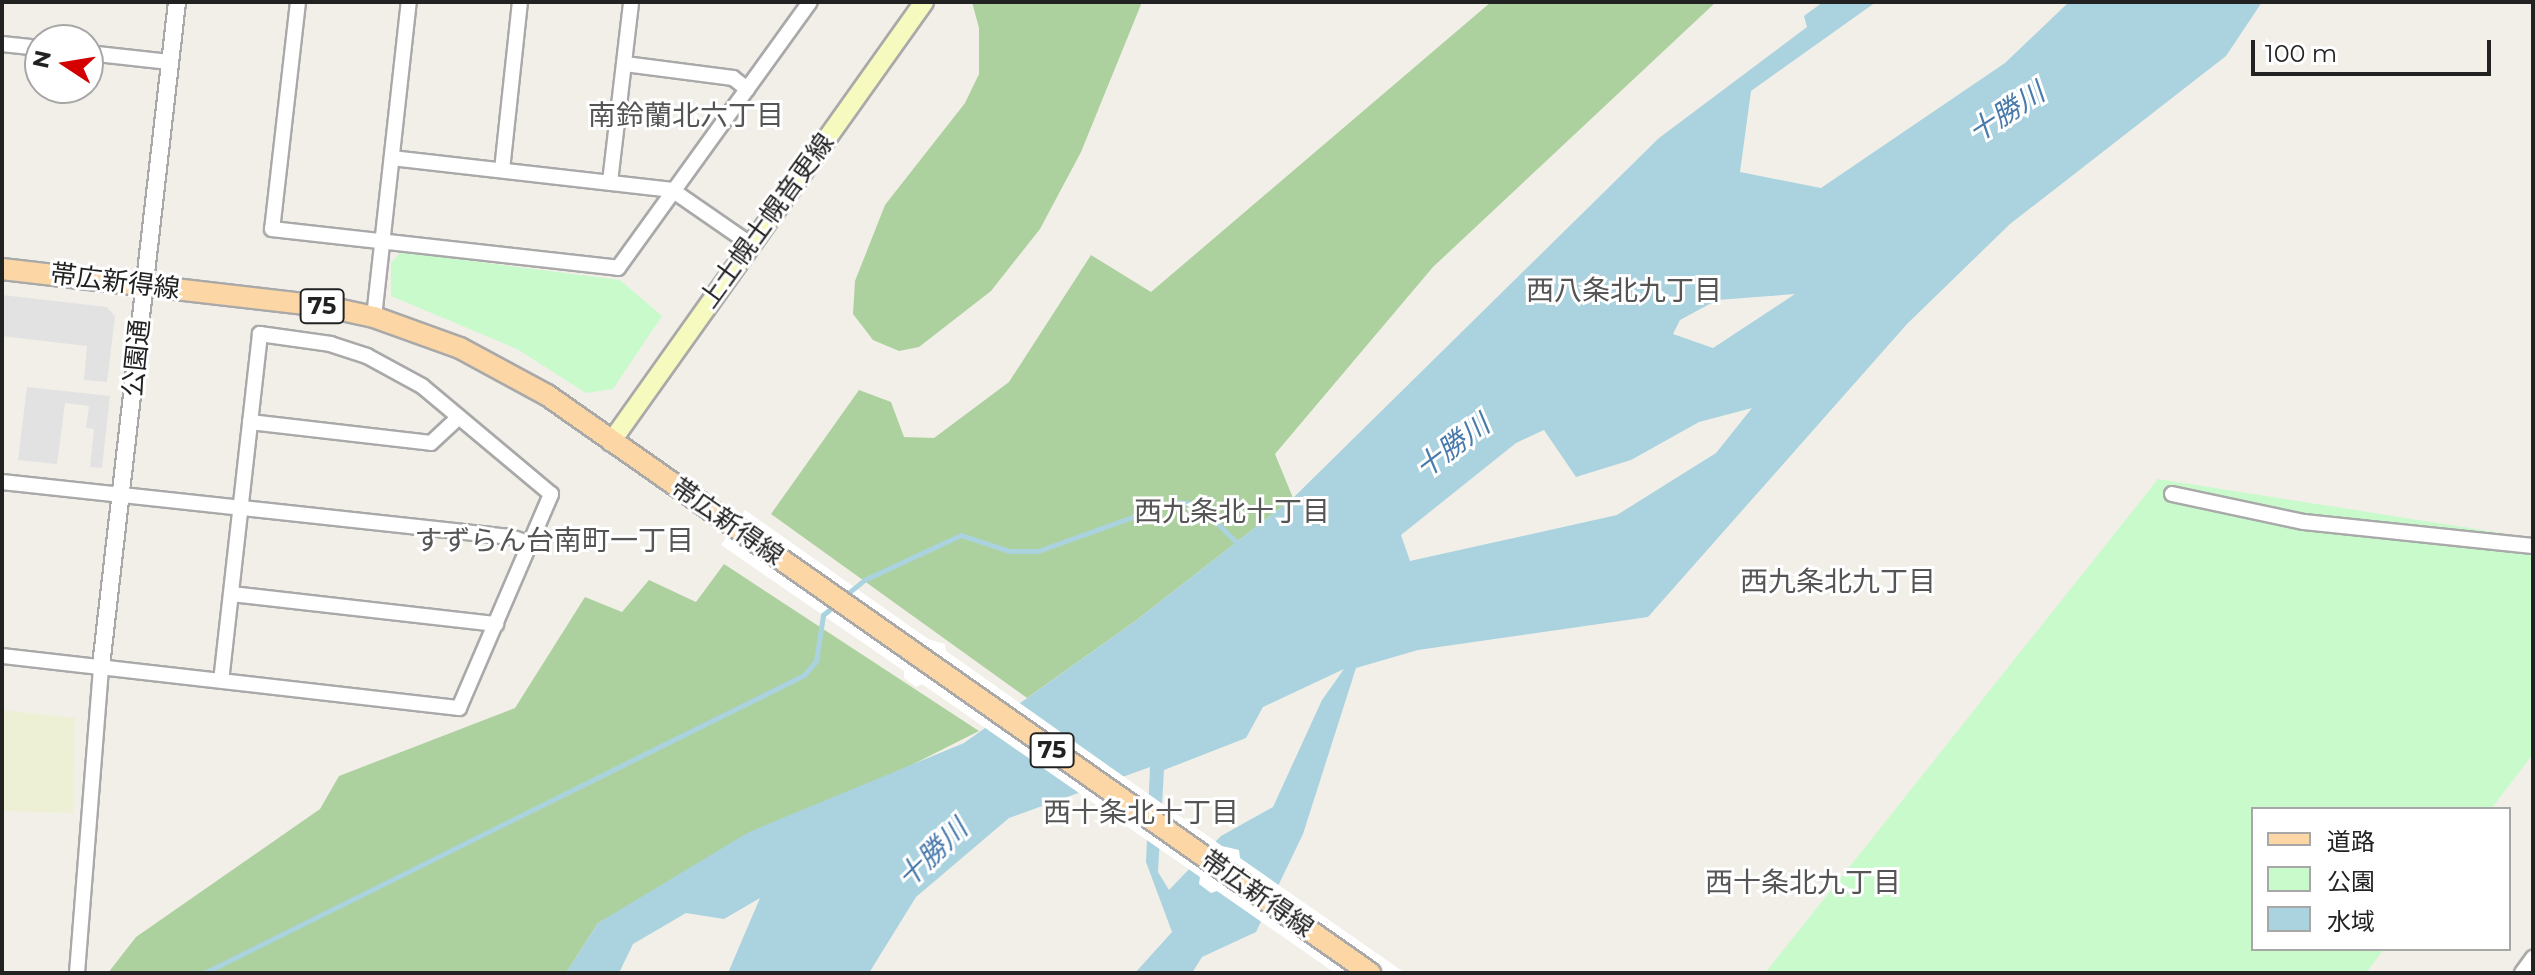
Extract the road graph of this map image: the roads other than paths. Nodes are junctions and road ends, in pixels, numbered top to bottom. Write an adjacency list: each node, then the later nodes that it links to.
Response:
1 (177, 2): 11 (street, 公園通)
2 (298, 2): 18 (street)
3 (409, 2): 14 (street)
4 (520, 2): 15 (street)
5 (631, 2): 12 (street)
6 (924, 2): 19 (main road, 上士幌士幌音更線)
7 (804, 4): 13 (street)
8 (2, 44): 9 (street)
9 (24, 46)
10 (104, 55): 11 (street)
11 (170, 62): 21 (street, 公園通)
12 (625, 64): 13 (street); 16 (street)
13 (747, 89): 17 (street)
14 (392, 158): 15 (street); 18 (street)
15 (502, 170): 16 (street)
16 (610, 182): 17 (street)
17 (672, 190): 18 (street); 19 (street)
18 (382, 243): 22 (street)
19 (750, 244): 25 (main road, 上士幌士幌音更線)
20 (2, 269): 21 (main road, 帯広新得線 / 75)
21 (145, 286): 22 (main road, 帯広新得線 / 75); 27 (street, 公園通)
22 (374, 317): 25 (main road, 帯広新得線 / 75)
23 (459, 417): 24 (street); 24 (street); 30 (street)
24 (250, 422): 29 (street)
25 (611, 442): 39 (main road, 帯広新得線 / 75)
26 (2, 482): 27 (street)
27 (121, 494): 29 (street); 35 (street, 公園通)
28 (2172, 494): 31 (street)
29 (242, 508): 30 (street); 32 (street)
30 (530, 544): 33 (street)
31 (2533, 546)
32 (232, 594): 33 (street); 36 (street)
33 (496, 624): 36 (street)
34 (2, 656): 35 (street)
35 (101, 666): 36 (street); 38 (street)
36 (221, 679)
37 (2533, 958): 40 (street)
38 (77, 973)
39 (1370, 973)
40 (2522, 973)

